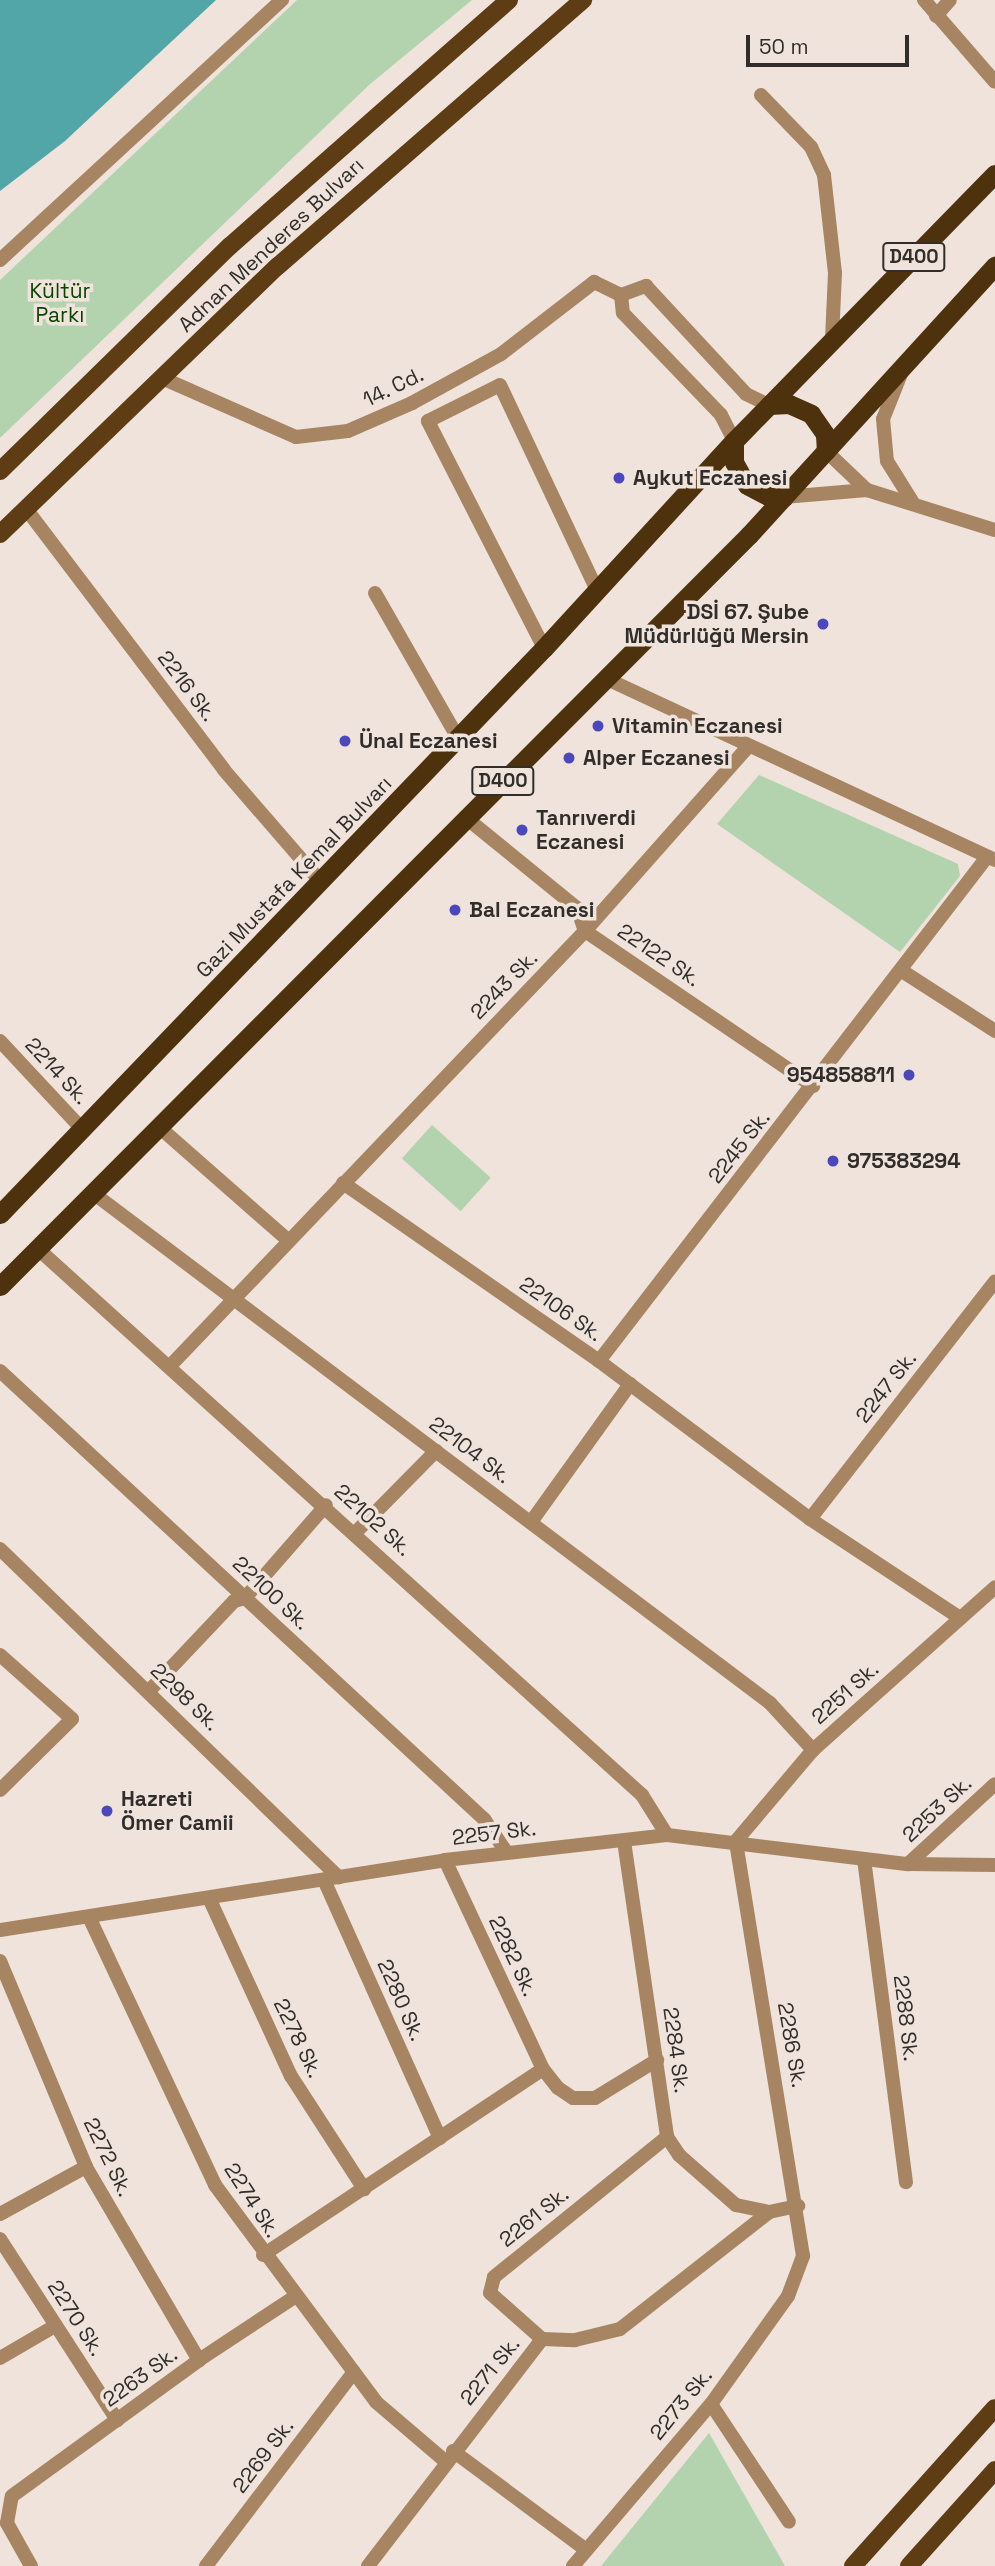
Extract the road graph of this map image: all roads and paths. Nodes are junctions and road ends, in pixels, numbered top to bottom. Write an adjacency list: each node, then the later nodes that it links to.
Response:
1 (282, 0): 10 (street)
2 (509, 0): 19 (main road, Adnan Menderes Bulvarı)
3 (583, 0): 15 (main road, Adnan Menderes Bulvarı)
4 (924, 0): 6 (street)
5 (950, 0): 6 (street)
6 (936, 16): 7 (street)
7 (995, 82)
8 (761, 95): 13 (street)
9 (995, 174): 13 (highway, Gazi Mustafa Kemal Bulvarı / D400)
10 (0, 260)
11 (995, 265): 14 (highway, D400)
12 (621, 295): 15 (street, 14. Cd.); 16 (street, 14. Cd.); 17 (street)
13 (832, 340): 16 (highway, Gazi Mustafa Kemal Bulvarı / D400)
14 (905, 365): 18 (highway, D400); 22 (street)
15 (162, 378): 23 (main road, Adnan Menderes Bulvarı)
16 (769, 405): 17 (highway, Gazi Mustafa Kemal Bulvarı / D400); 18 (highway)
17 (734, 441): 21 (highway); 26 (highway, Gazi Mustafa Kemal Bulvarı / D400)
18 (826, 451): 20 (street); 21 (highway, D400)
19 (0, 471)
20 (867, 490): 21 (street); 22 (street)
21 (784, 497): 29 (highway, D400)
22 (912, 501): 24 (street)
23 (27, 510): 25 (main road, Adnan Menderes Bulvarı); 34 (street, 2216 Sk.)
24 (995, 530)
25 (0, 534)
26 (597, 590): 28 (highway, Gazi Mustafa Kemal Bulvarı / D400); 28 (street)
27 (375, 593): 30 (street)
28 (544, 648): 30 (highway, Gazi Mustafa Kemal Bulvarı / D400)
29 (607, 679): 31 (street); 32 (highway, D400)
30 (458, 738): 34 (highway, Gazi Mustafa Kemal Bulvarı / D400)
31 (747, 748): 33 (street); 35 (street, 2243 Sk.)
32 (465, 817): 35 (street, 22122 Sk.); 40 (highway, D400)
33 (991, 859): 36 (street, 2245 Sk.)
34 (321, 881): 41 (highway, Gazi Mustafa Kemal Bulvarı / D400)
35 (585, 931): 39 (street, 22122 Sk.); 42 (street, 2243 Sk.)
36 (902, 971): 37 (street); 39 (street, 2245 Sk.)
37 (995, 1031)
38 (0, 1041): 41 (street, 2214 Sk.)
39 (813, 1086): 50 (street, 2245 Sk.)
40 (158, 1126): 43 (highway, D400); 45 (street)
41 (83, 1130): 44 (highway, Gazi Mustafa Kemal Bulvarı / D400)
42 (343, 1183): 45 (street); 50 (street, 22106 Sk.)
43 (93, 1193): 46 (highway, D400); 49 (street, 22104 Sk.)
44 (0, 1214)
45 (289, 1241): 49 (street)
46 (37, 1248): 48 (highway, D400); 51 (street, 22102 Sk.)
47 (995, 1281): 56 (street, 2247 Sk.)
48 (0, 1286)
49 (234, 1300): 51 (street); 54 (street, 22104 Sk.)
50 (598, 1362): 53 (street, 22106 Sk.)
51 (171, 1365): 55 (street, 22102 Sk.)
52 (0, 1371): 61 (street, 22100 Sk.)
53 (629, 1384): 56 (street, 22106 Sk.); 57 (street)
54 (436, 1451): 57 (street, 22104 Sk.); 58 (street)
55 (326, 1505): 58 (street, 22102 Sk.); 61 (street)
56 (810, 1519): 62 (street, 22106 Sk.)
57 (531, 1522): 65 (street, 22104 Sk.)
58 (356, 1532): 68 (street, 22102 Sk.)
59 (2, 1553): 64 (street, 2298 Sk.)
60 (995, 1587): 62 (street, 2251 Sk.)
61 (245, 1598): 64 (street); 71 (street, 22100 Sk.)
62 (960, 1618): 65 (street, 2251 Sk.)
63 (0, 1655): 67 (street)
64 (149, 1691): 76 (street, 2298 Sk.)
65 (813, 1750): 70 (street, 2251 Sk.)
66 (995, 1784): 74 (street, 2253 Sk.)
67 (0, 1790)
68 (667, 1835): 69 (street, 2257 Sk.); 70 (street, 2257 Sk.)
69 (624, 1841): 71 (street, 2257 Sk.); 82 (street, 2284 Sk.)
70 (736, 1841): 72 (street, 2257 Sk.); 89 (street, 2286 Sk.)
71 (506, 1852): 73 (street, 2257 Sk.)
72 (864, 1859): 74 (street, 2257 Sk.); 87 (street, 2288 Sk.)
73 (445, 1860): 76 (street, 2257 Sk.); 83 (street, 2282 Sk.)
74 (908, 1864): 75 (street, 2257 Sk.)
75 (995, 1865)
76 (339, 1877): 77 (street, 2257 Sk.)
77 (324, 1880): 78 (street, 2257 Sk.); 84 (street, 2280 Sk.)
78 (209, 1898): 79 (street, 2257 Sk.); 88 (street, 2278 Sk.)
79 (89, 1917): 80 (street, 2257 Sk.); 93 (street, 2274 Sk.)
80 (0, 1930)
81 (0, 1961): 86 (street, 2272 Sk.)
82 (657, 2060): 83 (street, 2282 Sk.); 85 (street, 2284 Sk.)
83 (543, 2069): 84 (street)
84 (440, 2137): 88 (street)
85 (667, 2137): 90 (street); 97 (street, 2261 Sk.)
86 (86, 2167): 91 (street); 99 (street, 2272 Sk.)
87 (906, 2182)
88 (364, 2189): 93 (street)
89 (798, 2206): 90 (street, 2271 Sk.); 94 (street, 2286 Sk.)
90 (769, 2212): 97 (street, 2271 Sk.)
91 (0, 2214)
92 (0, 2239): 96 (street, 2270 Sk.)
93 (263, 2255): 95 (street, 2274 Sk.)
94 (803, 2256): 101 (street, 2273 Sk.)
95 (296, 2296): 99 (street, 2263 Sk.); 100 (street, 2274 Sk.)
96 (55, 2326): 98 (street); 103 (street, 2270 Sk.)
97 (542, 2339): 104 (street, 2271 Sk.)
98 (0, 2358)
99 (199, 2360): 103 (street, 2263 Sk.)
100 (354, 2372): 104 (street, 2274 Sk.); 109 (street, 2269 Sk.)
101 (711, 2404): 106 (street); 107 (street, 2273 Sk.)
102 (995, 2408): 112 (main road)
103 (117, 2420): 108 (street, 2263 Sk.)
104 (449, 2456): 107 (street, 2274 Sk.); 110 (street, 2271 Sk.)
105 (995, 2470): 113 (main road)
106 (789, 2522)
107 (585, 2549): 111 (street, 2273 Sk.)
108 (31, 2566)
109 (206, 2566)
110 (368, 2566)
111 (573, 2566)
112 (853, 2566)
113 (909, 2566)

